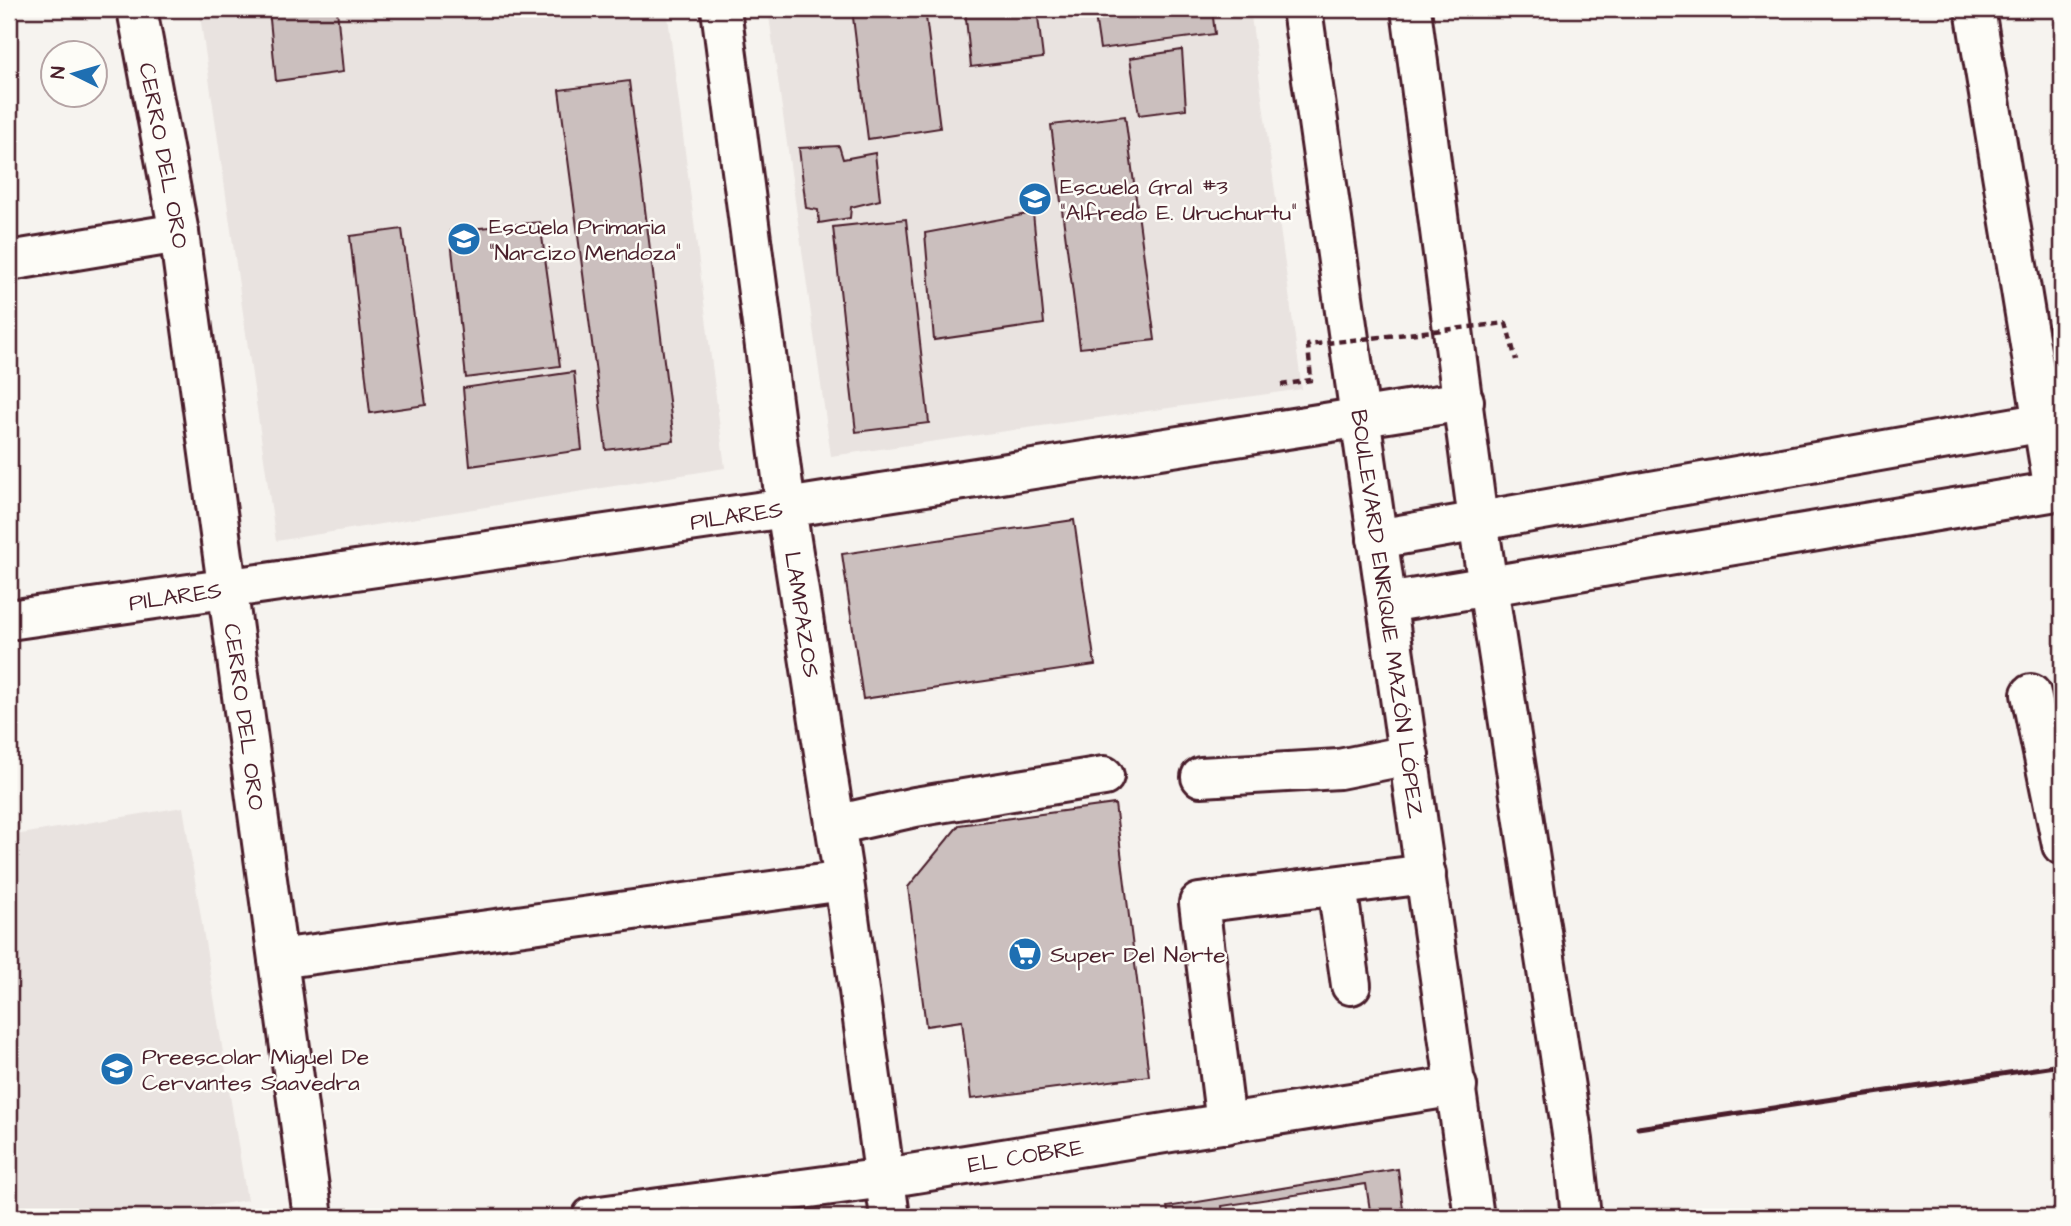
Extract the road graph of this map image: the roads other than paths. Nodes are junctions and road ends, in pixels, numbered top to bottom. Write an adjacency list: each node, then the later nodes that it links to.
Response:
1 (136, 9): 6 (street, CERRO DEL ORO)
2 (721, 9): 12 (street, LAMPAZOS)
3 (1302, 9): 9 (street, BOULEVARD ENRIQUE MAZÓN LÓPEZ)
4 (1411, 9): 8 (street)
5 (1975, 9): 10 (street)
6 (179, 233): 7 (street); 16 (street, CERRO DEL ORO)
7 (9, 261)
8 (1464, 401): 9 (street, PILARES); 13 (street)
9 (1359, 416): 12 (street, PILARES); 14 (street, BOULEVARD ENRIQUE MAZÓN LÓPEZ)
10 (2051, 421): 11 (street); 13 (street)
11 (2058, 490): 15 (street)
12 (786, 508): 16 (street, PILARES); 23 (street, LAMPAZOS)
13 (1478, 521): 14 (street); 15 (street)
14 (1377, 539): 17 (street, BOULEVARD ENRIQUE MAZÓN LÓPEZ)
15 (1488, 586): 17 (street); 37 (street)
16 (228, 591): 18 (street, PILARES); 28 (street, CERRO DEL ORO)
17 (1387, 603): 20 (street, BOULEVARD ENRIQUE MAZÓN LÓPEZ)
18 (9, 620)
19 (2031, 694): 24 (street)
20 (1409, 755): 22 (street); 25 (street, BOULEVARD ENRIQUE MAZÓN LÓPEZ)
21 (1104, 776): 23 (street)
22 (1201, 777)
23 (835, 825): 26 (street, LAMPAZOS)
24 (2062, 845)
25 (1426, 874): 27 (street); 30 (street, BOULEVARD ENRIQUE MAZÓN LÓPEZ)
26 (844, 881): 28 (street); 32 (street, LAMPAZOS)
27 (1337, 886): 29 (street); 31 (street)
28 (278, 959): 33 (street, CERRO DEL ORO)
29 (1351, 985)
30 (1457, 1086): 31 (street, EL COBRE); 36 (street, BOULEVARD ENRIQUE MAZÓN LÓPEZ)
31 (1226, 1124): 32 (street, EL COBRE)
32 (885, 1178): 34 (street, EL COBRE); 35 (street, LAMPAZOS)
33 (313, 1217)
34 (592, 1217)
35 (890, 1217)
36 (1474, 1217)
37 (1581, 1217)

